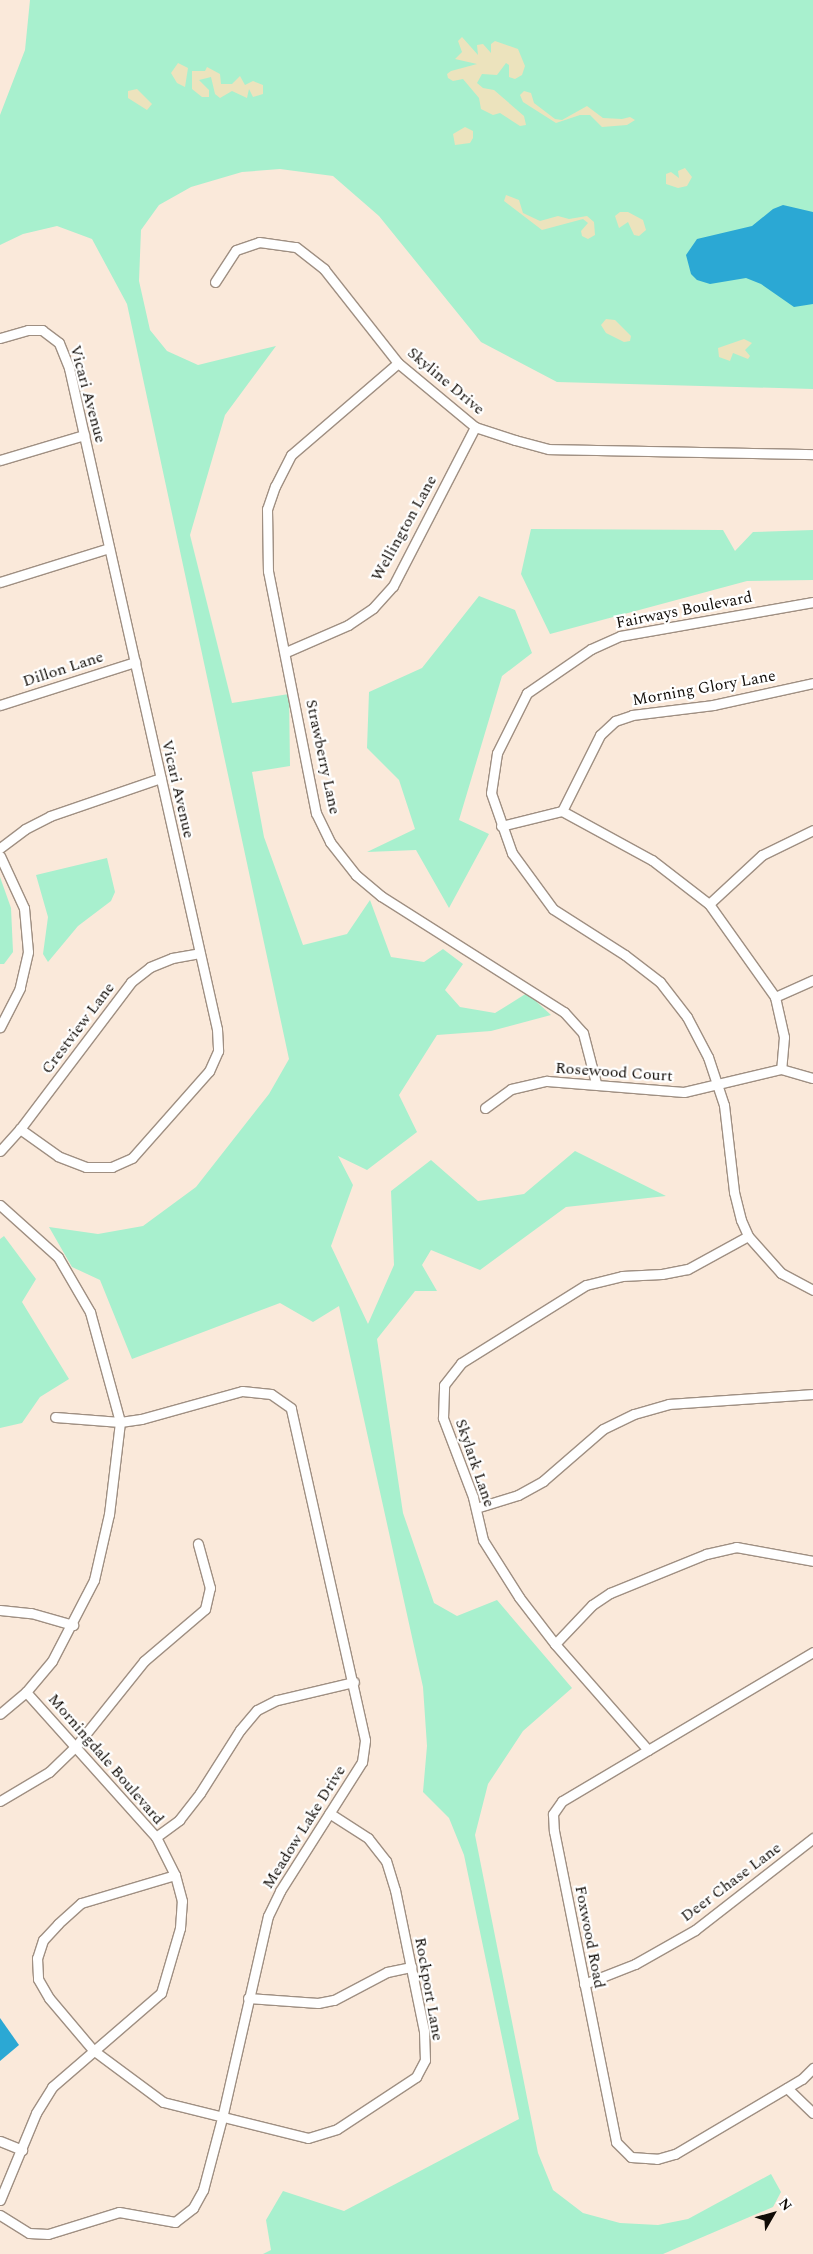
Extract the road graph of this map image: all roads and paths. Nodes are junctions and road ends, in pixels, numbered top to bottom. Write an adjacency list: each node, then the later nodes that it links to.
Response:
1 (215, 282): 3 (street, Skyline Drive)
2 (0, 338): 5 (street, Vicari Avenue)
3 (398, 363): 4 (street, Skyline Drive); 11 (street, Strawberry Lane)
4 (475, 427): 6 (street, Skyline Drive); 11 (street, Wellington Lane)
5 (84, 435): 7 (street); 8 (street, Vicari Avenue)
6 (813, 454)
7 (0, 460)
8 (109, 548): 9 (street); 12 (street, Vicari Avenue)
9 (0, 582)
10 (813, 602): 17 (street, Fairways Boulevard)
11 (286, 652): 28 (street, Strawberry Lane)
12 (135, 662): 14 (street, Dillon Lane); 15 (street, Vicari Avenue)
13 (813, 683): 16 (street, Morning Glory Lane)
14 (0, 705)
15 (161, 778): 19 (street); 22 (street, Vicari Avenue)
16 (562, 811): 17 (street); 21 (street)
17 (501, 826): 29 (street, Fairways Boulevard)
18 (813, 830): 21 (street)
19 (0, 848)
20 (0, 856): 25 (street)
21 (709, 904): 24 (street)
22 (200, 953): 31 (street, Crestview Lane); 31 (street, Vicari Avenue)
23 (813, 980): 24 (street)
24 (775, 996): 26 (street)
25 (0, 1027)
26 (781, 1069): 27 (street); 29 (street, Rosewood Court)
27 (813, 1078)
28 (596, 1083): 29 (street, Rosewood Court); 30 (street, Rosewood Court)
29 (717, 1084): 34 (street, Fairways Boulevard)
30 (485, 1108)
31 (20, 1129): 32 (street, Crestview Lane)
32 (0, 1151)
33 (0, 1204): 38 (street, Morningdale Boulevard)
34 (748, 1236): 35 (street, Fairways Boulevard); 39 (street, Skylark Lane)
35 (813, 1290)
36 (813, 1394): 39 (street)
37 (55, 1416): 38 (street, Meadow Lake Drive)
38 (120, 1422): 43 (street, Morningdale Boulevard); 46 (street, Meadow Lake Drive)
39 (476, 1508): 44 (street, Skylark Lane)
40 (198, 1544): 49 (street)
41 (813, 1561): 44 (street)
42 (0, 1610): 43 (street)
43 (73, 1625): 47 (street, Morningdale Boulevard)
44 (555, 1644): 50 (street, Skylark Lane)
45 (813, 1652): 50 (street, Foxwood Road)
46 (354, 1682): 52 (street, Meadow Lake Drive); 53 (street)
47 (26, 1692): 48 (street, Morningdale Boulevard); 49 (street, Morningdale Boulevard)
48 (0, 1714)
49 (76, 1746): 51 (street); 53 (street, Morningdale Boulevard)
50 (648, 1750): 57 (street, Foxwood Road)
51 (0, 1801)
52 (329, 1812): 56 (street, Rockport Lane); 58 (street, Meadow Lake Drive)
53 (156, 1837): 55 (street, Morningdale Boulevard)
54 (813, 1838): 57 (street, Deer Chase Lane)
55 (175, 1876): 59 (street, Morningdale Boulevard); 59 (street, Rockport Lane)
56 (411, 1967): 58 (street); 63 (street, Rockport Lane)
57 (584, 1984): 61 (street, Foxwood Road)
58 (248, 1998): 63 (street, Meadow Lake Drive)
59 (93, 2050): 63 (street, Rockport Lane); 65 (street, Morningdale Boulevard)
60 (813, 2068): 61 (street, Foxwood Road)
61 (787, 2088): 62 (street)
62 (813, 2113)
63 (222, 2118): 67 (street, Meadow Lake Drive)
64 (0, 2141): 65 (street)
65 (22, 2150): 66 (street, Morningdale Boulevard)
66 (0, 2200)
67 (0, 2215)

